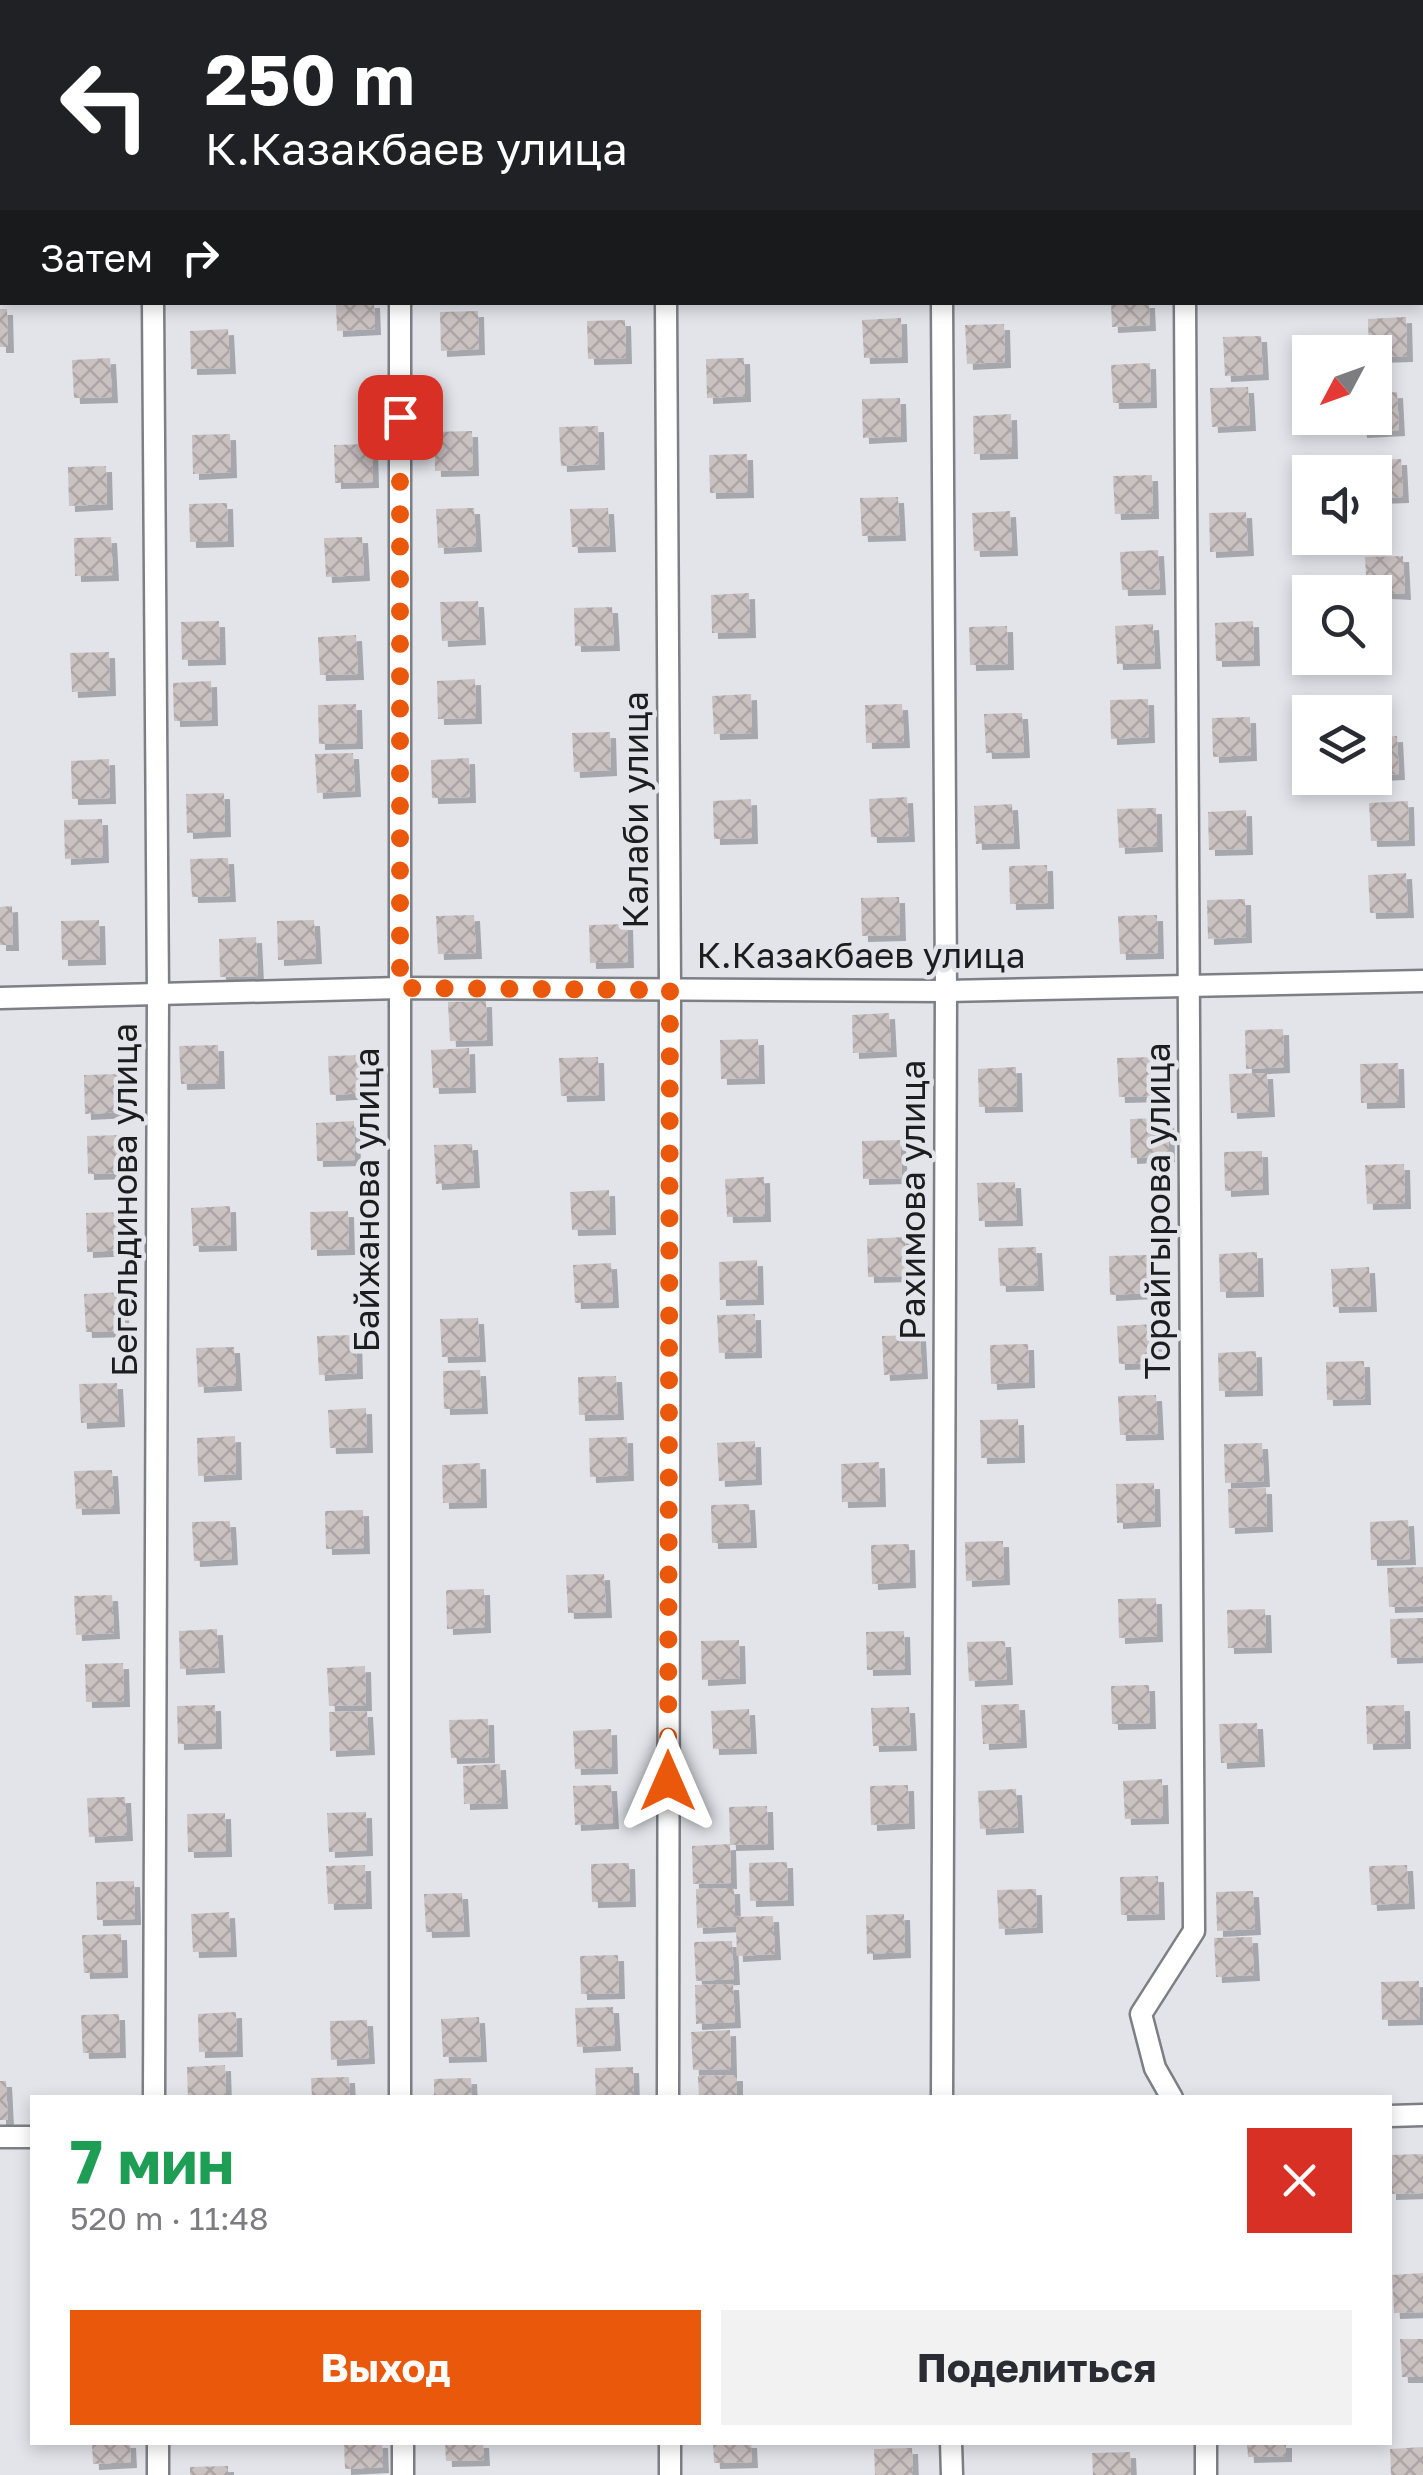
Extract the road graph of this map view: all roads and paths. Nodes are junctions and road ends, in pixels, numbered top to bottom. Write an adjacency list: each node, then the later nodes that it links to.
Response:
1 (153, 305): 11 (street, Бегельдинова улица)
2 (400, 305): 8 (street, Байжанова улица)
3 (666, 305): 9 (street, Калаби улица)
4 (942, 305): 10 (street, Рахимова улица)
5 (1184, 305): 7 (street, Торайгырова улица)
6 (1423, 981): 7 (street, К.Казакбаев улица)
7 (1189, 984): 10 (street, К.Казакбаев улица); 17 (street, Торайгырова улица)
8 (400, 988): 9 (street, К.Казакбаев улица); 11 (street, К.Казакбаев улица); 14 (street, Байжанова улица)
9 (670, 990): 10 (street, К.Казакбаев улица); 15 (street, Калаби улица)
10 (946, 991): 16 (street, Рахимова улица)
11 (158, 995): 12 (street, К.Казакбаев улица); 13 (street, Бегельдинова улица)
12 (0, 998)
13 (154, 2095)
14 (400, 2095)
15 (668, 2095)
16 (942, 2095)
17 (1170, 2095)
18 (1423, 2115): 19 (street)
19 (1392, 2116)
20 (0, 2136): 21 (street)
21 (30, 2137)
22 (158, 2445): 27 (street)
23 (403, 2445): 28 (street)
24 (670, 2445): 29 (street)
25 (951, 2445): 30 (street)
26 (1206, 2445): 31 (street)
27 (158, 2475)
28 (403, 2475)
29 (670, 2475)
30 (952, 2475)
31 (1206, 2475)

